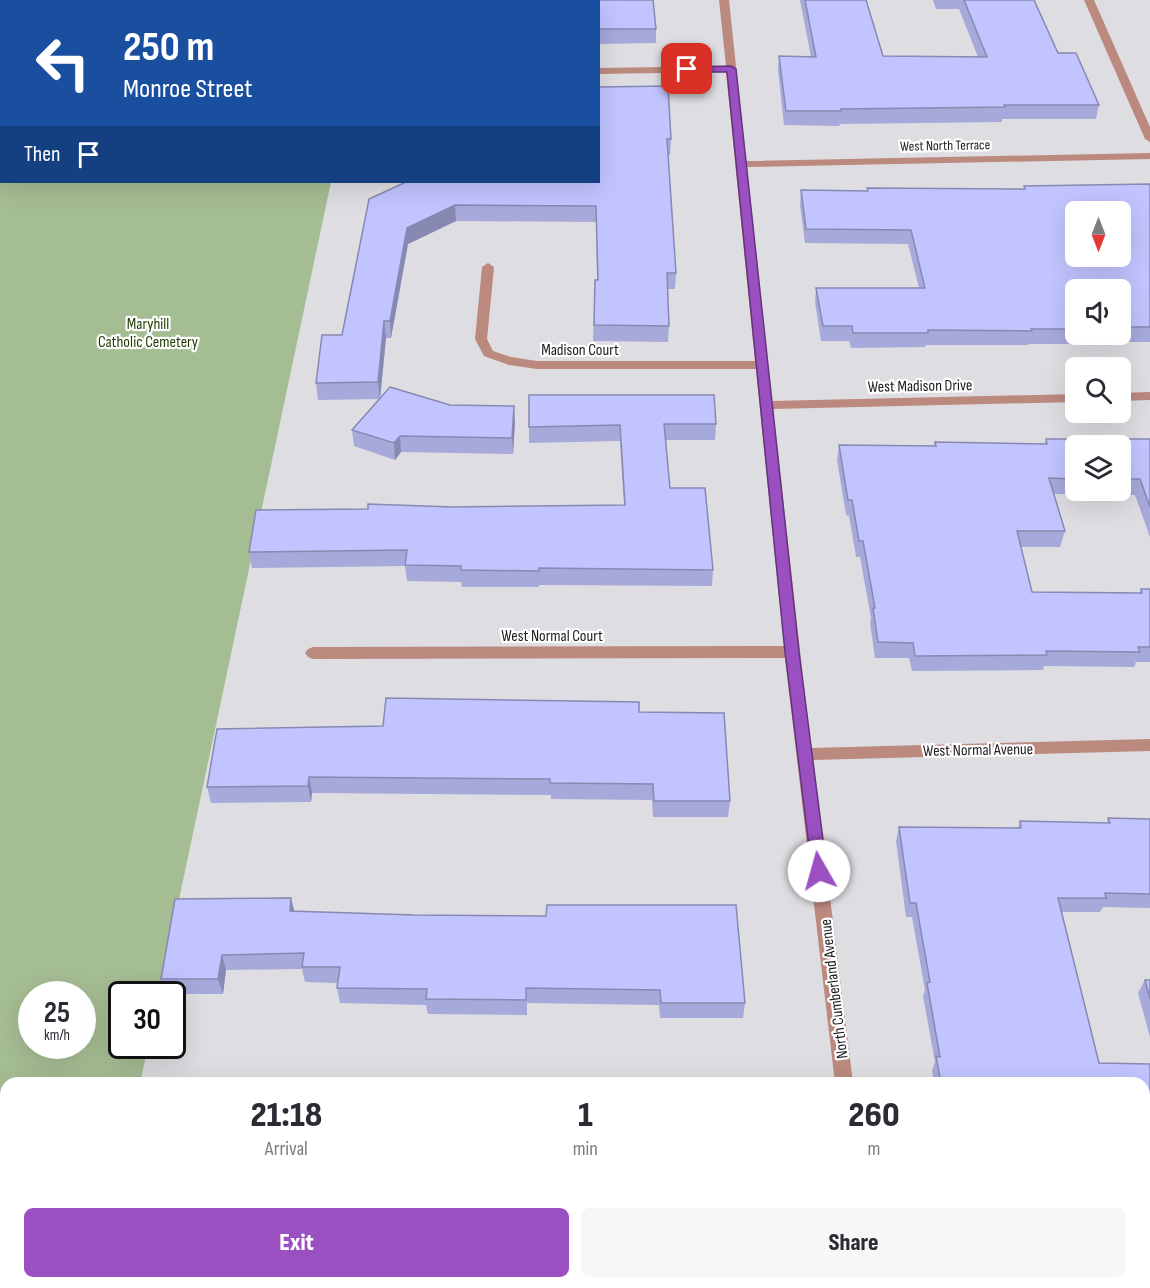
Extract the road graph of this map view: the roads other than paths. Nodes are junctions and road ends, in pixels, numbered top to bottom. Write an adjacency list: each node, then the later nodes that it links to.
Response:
1 (724, 0): 3 (street, North Cumberland Avenue)
2 (1089, 0): 5 (street)
3 (731, 69): 4 (street); 7 (street, North Cumberland Avenue)
4 (600, 70)
5 (1150, 139)
6 (1150, 156): 7 (street, West North Terrace)
7 (740, 164): 9 (street, North Cumberland Avenue)
8 (488, 267): 9 (street, Madison Court)
9 (761, 365): 13 (street, North Cumberland Avenue)
10 (1150, 396): 11 (street)
11 (1131, 397)
12 (1065, 398): 13 (street, West Madison Drive)
13 (766, 405): 14 (street, North Cumberland Avenue)
14 (792, 652): 15 (street, West Normal Court); 17 (street, North Cumberland Avenue)
15 (313, 653)
16 (1150, 745): 17 (street, West Normal Avenue)
17 (806, 754): 18 (street, North Cumberland Avenue)
18 (843, 1077)

